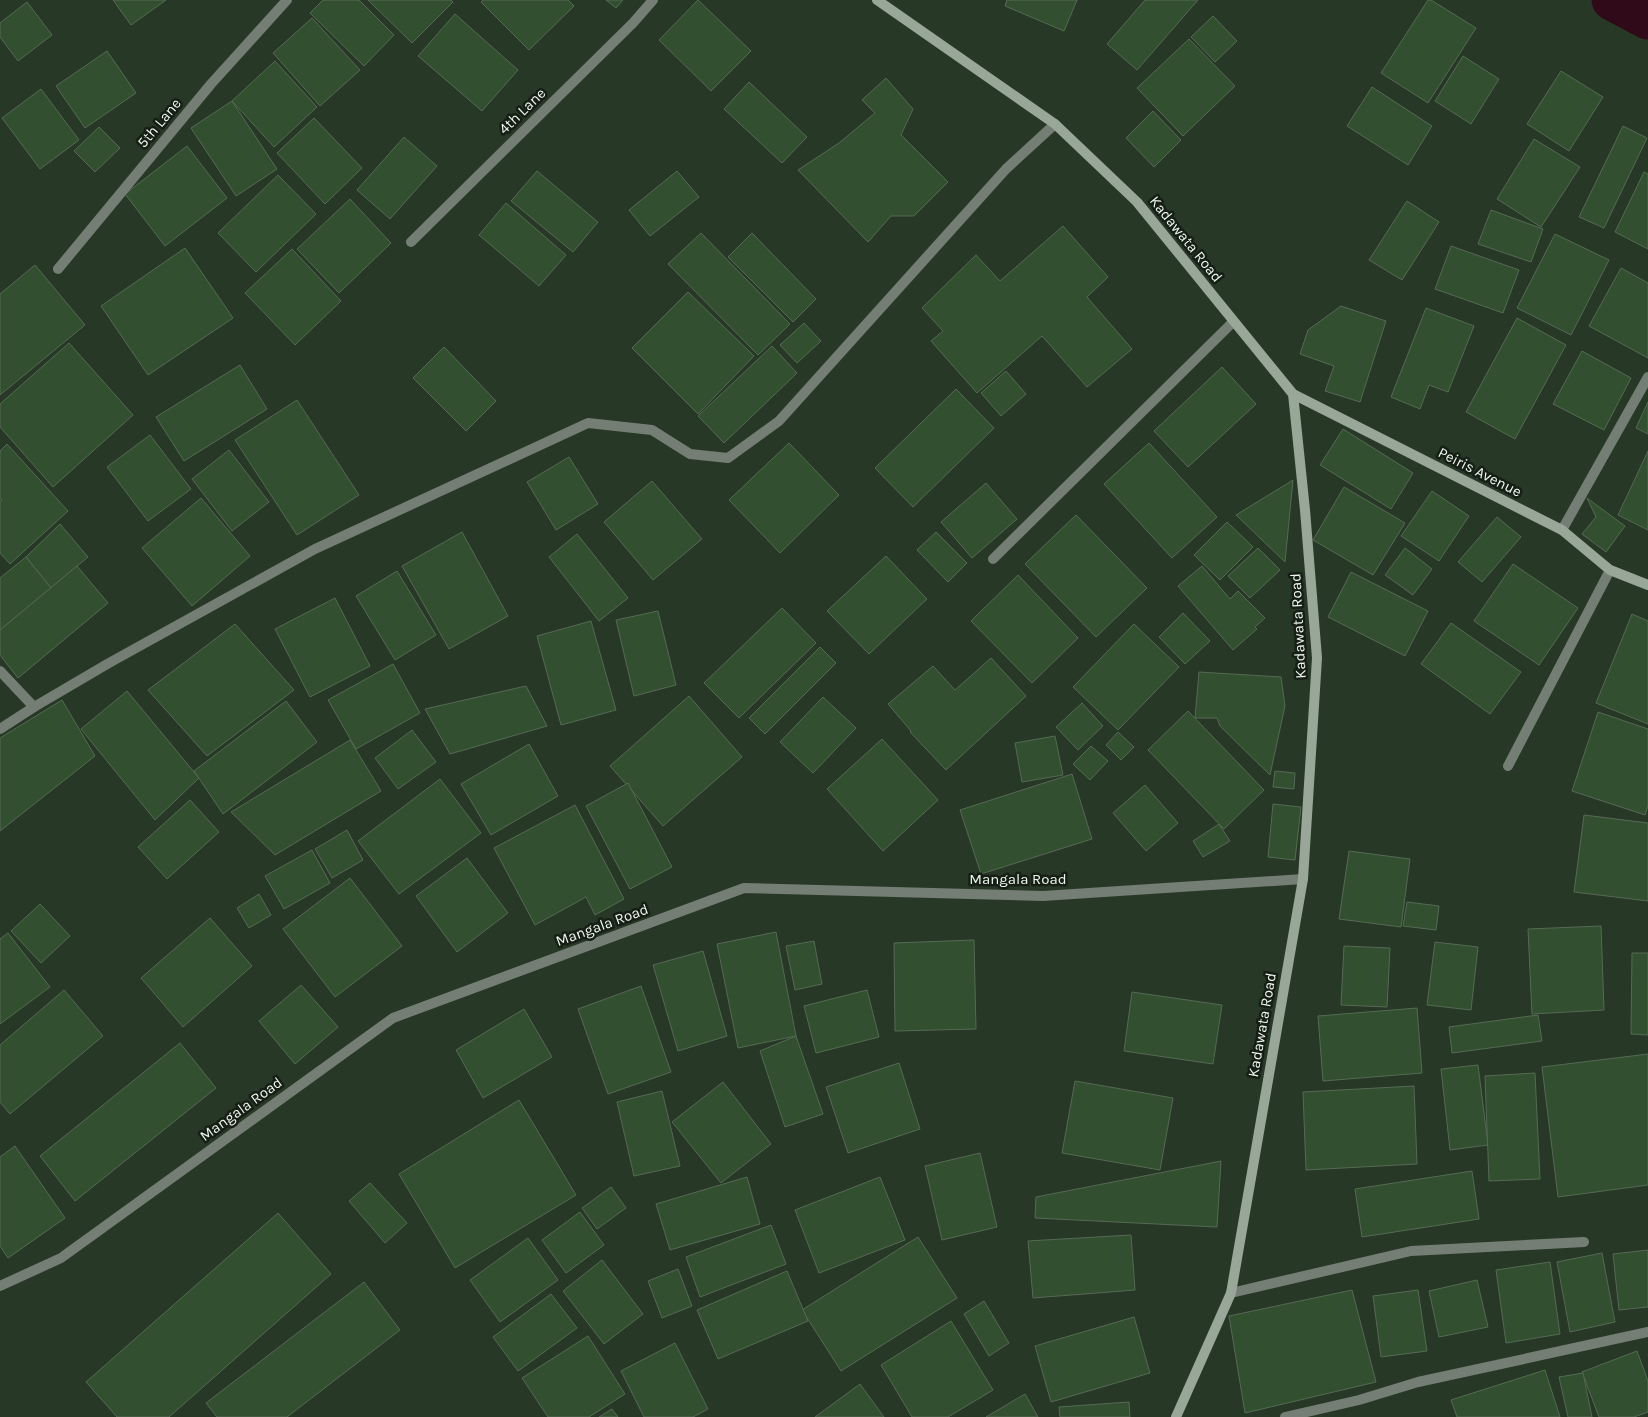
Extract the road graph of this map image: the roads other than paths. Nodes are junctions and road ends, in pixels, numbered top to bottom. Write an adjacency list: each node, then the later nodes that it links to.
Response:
1 (286, 0): 6 (street, 5th Lane)
2 (653, 0): 5 (street, 4th Lane)
3 (877, 0): 4 (street, Kadawata Road)
4 (1055, 124): 7 (street, Kadawata Road); 15 (street)
5 (410, 242)
6 (58, 269)
7 (1233, 322): 9 (street, Kadawata Road); 11 (street)
8 (1648, 377): 10 (street)
9 (1293, 394): 10 (street, Peiris Avenue); 18 (street, Kadawata Road)
10 (1562, 530): 12 (street, Peiris Avenue)
11 (994, 559)
12 (1610, 570): 13 (street, Peiris Avenue); 17 (street)
13 (1648, 584)
14 (0, 671): 15 (street)
15 (34, 707): 16 (street)
16 (0, 728)
17 (1508, 766)
18 (1303, 879): 20 (street, Mangala Road); 21 (street, Kadawata Road)
19 (1584, 1242): 21 (street)
20 (0, 1286)
21 (1231, 1293): 23 (street, Kadawata Road)
22 (1648, 1332): 24 (street)
23 (1176, 1417)
24 (1285, 1417)

